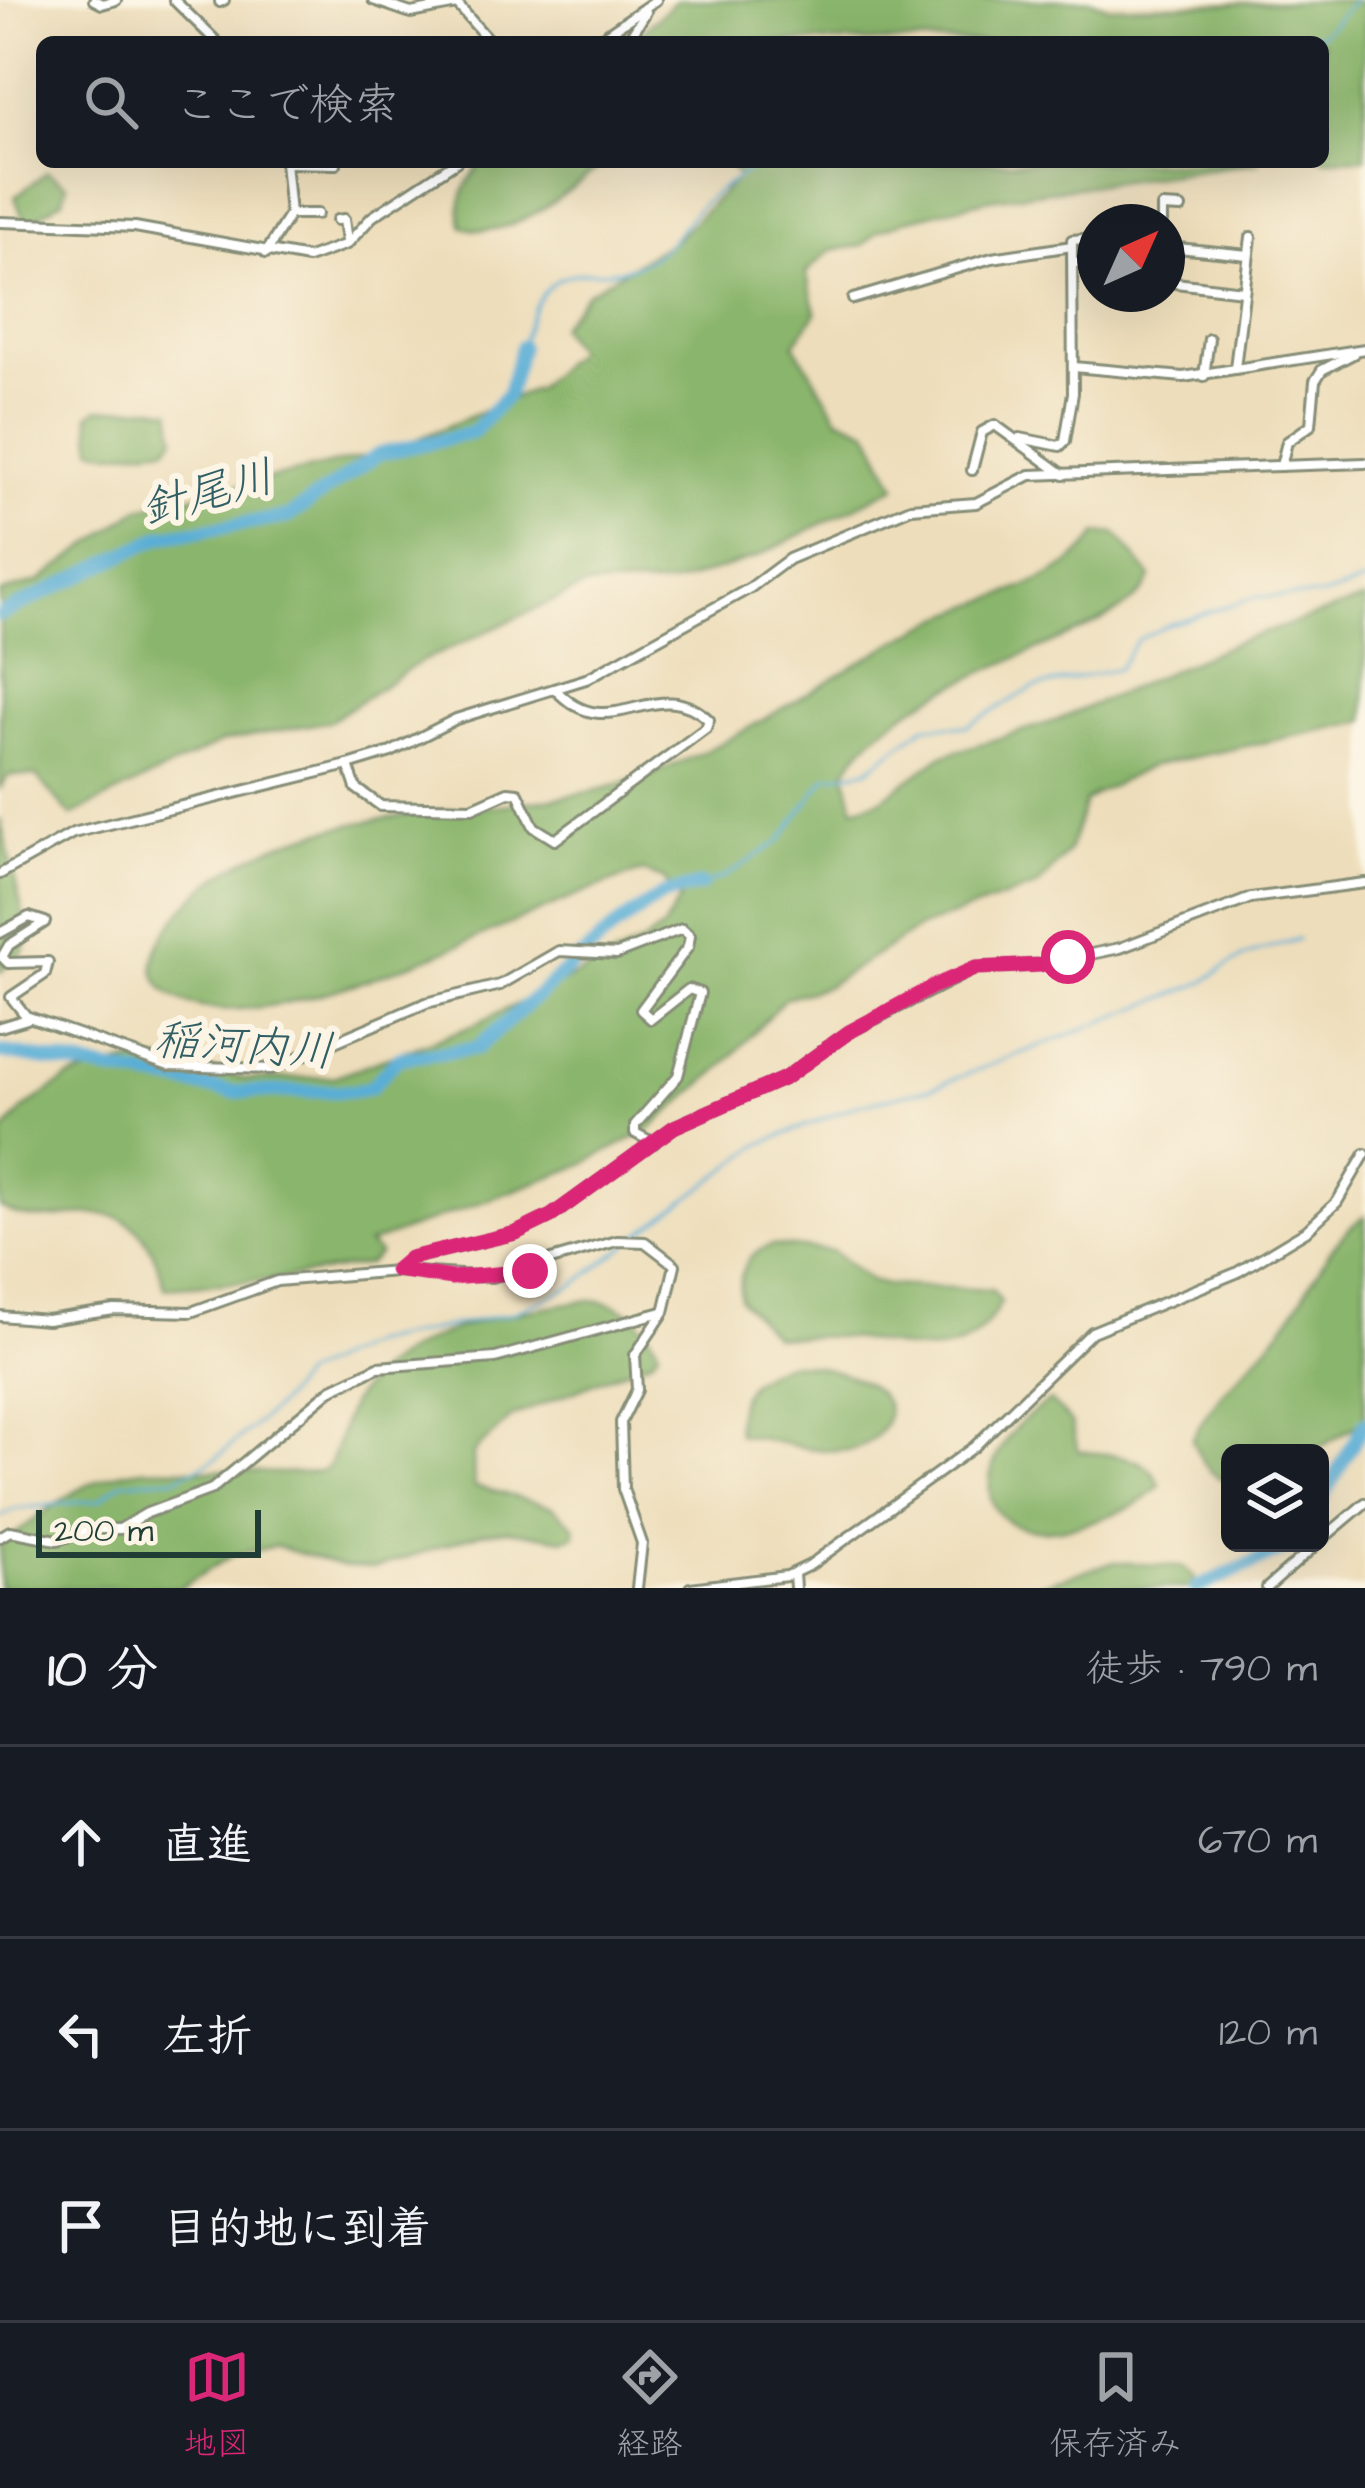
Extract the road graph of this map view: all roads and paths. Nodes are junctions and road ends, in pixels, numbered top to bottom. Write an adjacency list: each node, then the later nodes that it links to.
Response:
1 (94, 0): 2 (street)
2 (116, 0)
3 (174, 0): 6 (street)
4 (373, 0): 7 (street)
5 (653, 3): 8 (street); 9 (street)
6 (211, 36)
7 (485, 36)
8 (604, 36)
9 (632, 36)
10 (286, 168): 12 (street)
11 (447, 168): 18 (street)
12 (290, 214): 13 (street); 21 (street)
13 (317, 214)
14 (337, 220): 18 (street)
15 (0, 222): 21 (street)
16 (1251, 237): 22 (street)
17 (1077, 240): 19 (street)
18 (347, 244): 21 (street)
19 (1072, 246): 23 (street); 27 (street)
20 (1185, 249): 22 (street)
21 (265, 254)
22 (1248, 255): 26 (street)
23 (1072, 263): 24 (street); 31 (street)
24 (1077, 263)
25 (1185, 284): 26 (street)
26 (1243, 291): 32 (street)
27 (853, 299)
28 (1209, 339): 33 (street)
29 (1365, 349): 30 (street)
30 (1354, 352): 32 (street); 36 (street)
31 (1074, 367): 33 (street); 34 (street)
32 (1235, 368): 33 (street)
33 (1204, 376)
34 (1020, 438): 37 (street); 38 (street)
35 (1365, 463): 36 (street)
36 (1282, 466): 38 (street)
37 (972, 470)
38 (1066, 476): 39 (street)
39 (556, 691): 40 (street); 40 (street)
40 (348, 765): 41 (street)
41 (0, 874)
42 (1365, 883): 46 (street)
43 (0, 933): 44 (street)
44 (34, 1020): 45 (street); 46 (street)
45 (0, 1027)
46 (654, 1143): 50 (street)
47 (1365, 1154): 49 (street)
48 (1365, 1180): 49 (street)
49 (1347, 1187): 57 (street)
50 (396, 1270): 51 (street); 52 (street)
51 (664, 1312): 55 (street); 58 (street)
52 (0, 1316)
53 (1365, 1503): 54 (street)
54 (1329, 1534)
55 (0, 1537)
56 (1308, 1552): 61 (street)
57 (794, 1574): 59 (street); 60 (street)
58 (637, 1588)
59 (691, 1588)
60 (795, 1588)
61 (1267, 1588)

